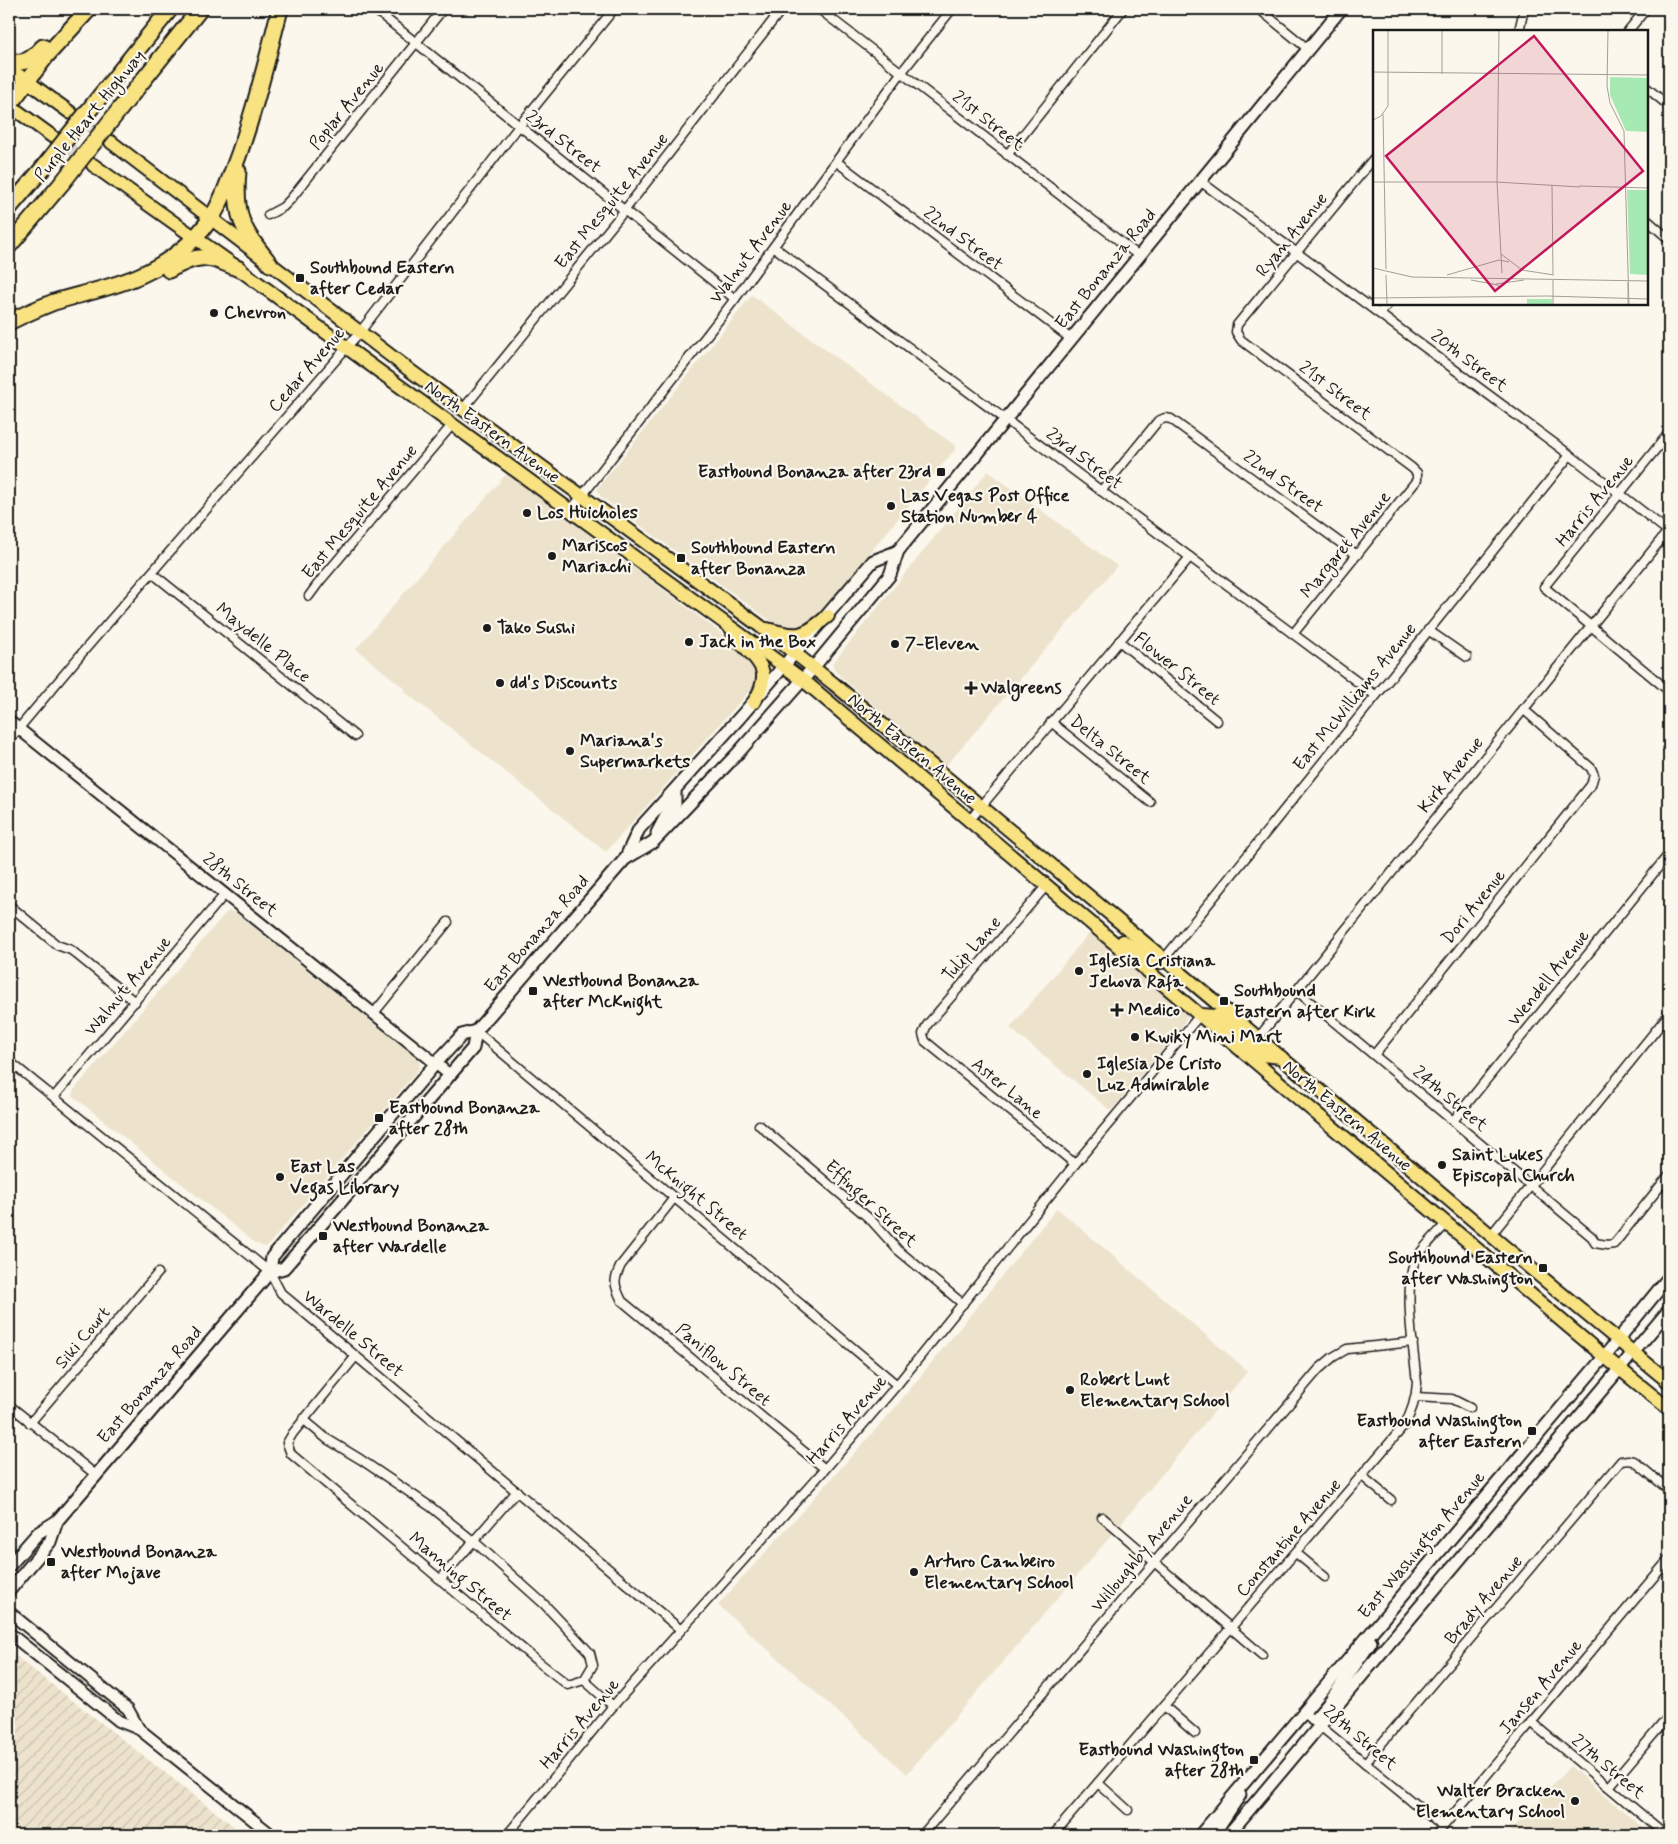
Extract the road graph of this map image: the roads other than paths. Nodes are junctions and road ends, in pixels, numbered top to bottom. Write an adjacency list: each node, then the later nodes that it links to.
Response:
1 (81, 9): 21 (highway)
2 (89, 9): 24 (highway)
3 (170, 9): 38 (highway, Purple Heart Highway, bridge)
4 (200, 9): 45 (highway, Purple Heart Highway, bridge)
5 (280, 9): 32 (highway)
6 (374, 9): 19 (street, 23rd Street)
7 (443, 9): 19 (street, Poplar Avenue)
8 (614, 9): 29 (street, Cedar Avenue)
9 (782, 9): 39 (street, East Mesquite Avenue)
10 (819, 9): 23 (street, 21st Street)
11 (952, 9): 23 (street, Walnut Avenue)
12 (1123, 9): 33 (street)
13 (1259, 9): 20 (street)
14 (1341, 9): 20 (main road, East Bonanza Road)
15 (1524, 9): 17 (street)
16 (1646, 9): 18 (street)
17 (1518, 30)
18 (1629, 30)
19 (417, 42): 29 (street, 23rd Street); 40 (street, Poplar Avenue)
20 (1308, 48): 37 (main road, East Bonanza Road)
21 (9, 61)
22 (9, 68): 24 (main road)
23 (901, 73): 33 (street, 21st Street); 35 (street, Walnut Avenue)
24 (27, 80): 26 (highway); 28 (main road)
25 (1648, 89): 27 (street)
26 (9, 105): 30 (main road)
27 (1669, 106)
28 (72, 113)
29 (518, 126): 39 (street, 23rd Street); 56 (street, Cedar Avenue)
30 (53, 137)
31 (111, 142): 41 (main road, North Eastern Avenue)
32 (240, 151): 41 (highway); 49 (highway)
33 (1007, 155): 48 (street, 21st Street)
34 (1373, 159): 47 (street, Ryan Avenue)
35 (836, 162): 46 (street, Walnut Avenue); 58 (street, 22nd Street)
36 (93, 165): 43 (main road, North Eastern Avenue)
37 (1200, 181): 47 (street, 20th Street); 48 (main road, East Bonanza Road)
38 (9, 208)
39 (624, 211): 52 (street, 23rd Street); 60 (street, East Mesquite Avenue)
40 (268, 214)
41 (211, 218): 43 (highway); 49 (main road, North Eastern Avenue)
42 (1648, 221): 44 (street)
43 (196, 237): 50 (main road, North Eastern Avenue); 51 (highway)
44 (1669, 239)
45 (9, 246)
46 (774, 247): 52 (street, Walnut Avenue); 61 (street, 23rd Street)
47 (1297, 252): 54 (street, 20th Street); 57 (street, Ryan Avenue)
48 (1139, 256): 58 (main road, East Bonanza Road)
49 (270, 264): 56 (main road, North Eastern Avenue)
50 (239, 269): 51 (highway); 59 (main road, North Eastern Avenue)
51 (130, 280): 55 (highway)
52 (734, 299): 68 (street, Walnut Avenue)
53 (1387, 305): 54 (street)
54 (1380, 313): 64 (street, 20th Street)
55 (9, 322)
56 (360, 332): 59 (street, Cedar Avenue); 60 (main road, North Eastern Avenue)
57 (1236, 332): 65 (street, 21st Street)
58 (1070, 340): 61 (main road, East Bonanza Road)
59 (346, 348): 62 (main road, North Eastern Avenue); 76 (street, Cedar Avenue)
60 (463, 409): 68 (main road, North Eastern Avenue)
61 (1005, 419): 66 (street, 23rd Street); 72 (main road, East Bonanza Road)
62 (452, 425): 69 (main road, North Eastern Avenue); 77 (street, East Mesquite Avenue)
63 (1669, 433): 67 (street, Harris Avenue)
64 (1570, 455): 67 (street, 20th Street); 82 (street, East McWilliams Avenue)
65 (1417, 473): 73 (street, Margaret Avenue)
66 (1101, 491): 73 (street, 22nd Street); 75 (street, 23rd Street)
67 (1621, 493): 70 (street, 20th Street); 81 (street, Harris Avenue)
68 (582, 496): 69 (street, Walnut Avenue); 74 (main road, North Eastern Avenue)
69 (571, 510): 71 (main road, North Eastern Avenue)
70 (1669, 531): 81 (street, Kirk Avenue)
71 (612, 540): 74 (main road); 79 (main road, North Eastern Avenue)
72 (898, 551): 78 (main road, East Bonanza Road); 88 (main road, East Bonanza Road)
73 (1357, 555): 83 (street, Margaret Avenue)
74 (664, 556): 80 (main road, North Eastern Avenue)
75 (1190, 557): 83 (street, 23rd Street); 84 (street)
76 (152, 572): 97 (street, Cedar Avenue); 98 (street, Maydelle Place)
77 (309, 596)
78 (828, 616): 80 (main road); 85 (main road, East Bonanza Road)
79 (724, 622): 87 (main road, North Eastern Avenue); 92 (main road)
80 (760, 626): 85 (main road, North Eastern Avenue)
81 (1591, 626): 90 (street); 93 (street, Kirk Avenue)
82 (1428, 630): 86 (street); 91 (street, East McWilliams Avenue)
83 (1293, 634): 91 (street, 23rd Street)
84 (1119, 641): 95 (street, Flower Street); 96 (street)
85 (795, 654): 87 (main road, East Bonanza Road); 88 (main road, North Eastern Avenue)
86 (1466, 657)
87 (785, 666): 89 (main road, North Eastern Avenue); 92 (main road, East Bonanza Road)
88 (813, 668): 89 (main road, East Bonanza Road); 102 (main road, North Eastern Avenue)
89 (803, 680): 103 (main road, North Eastern Avenue); 104 (main road, East Bonanza Road)
90 (1669, 691)
91 (1375, 695): 112 (street, East McWilliams Avenue)
92 (754, 702): 100 (main road, East Bonanza Road)
93 (1524, 709): 113 (street, Kirk Avenue); 121 (street, Dori Avenue)
94 (9, 721): 97 (street, 28th Street)
95 (1217, 721)
96 (1051, 722): 101 (street, Delta Street); 102 (street)
97 (18, 729): 99 (street, Cedar Avenue); 108 (street, 28th Street)
98 (355, 736)
99 (9, 740)
100 (675, 790): 104 (main road); 106 (main road, East Bonanza Road)
101 (1150, 802)
102 (981, 807): 103 (street); 112 (main road, North Eastern Avenue)
103 (970, 821): 107 (main road, North Eastern Avenue)
104 (654, 842): 106 (main road, East Bonanza Road)
105 (1669, 854): 127 (street, Wendell Avenue)
106 (625, 860): 118 (main road, East Bonanza Road)
107 (1046, 885): 110 (main road, North Eastern Avenue); 119 (street, Tulip Lane)
108 (225, 894): 114 (street, Walnut Avenue); 115 (street, 28th Street)
109 (9, 905): 114 (street)
110 (1089, 920): 112 (main road); 117 (main road, North Eastern Avenue)
111 (448, 922): 115 (street)
112 (1164, 959): 120 (main road, North Eastern Avenue)
113 (1297, 991): 120 (street, Kirk Avenue); 121 (street, 24th Street)
114 (135, 1002): 126 (street, Walnut Avenue)
115 (374, 1013): 124 (street, 28th Street)
116 (1669, 1014): 131 (street)
117 (1200, 1015): 122 (main road); 129 (street, Harris Avenue); 133 (main road, North Eastern Avenue)
118 (476, 1031): 124 (main road, East Bonanza Road); 125 (main road, East Bonanza Road); 132 (street, McKnight Street)
119 (923, 1034): 129 (street, Aster Lane)
120 (1258, 1038): 122 (main road, North Eastern Avenue)
121 (1374, 1055): 127 (street, 24th Street)
122 (1281, 1057): 134 (main road, North Eastern Avenue)
123 (9, 1062): 126 (street, Wardelle Street)
124 (436, 1063): 125 (street, 28th Street); 137 (main road, East Bonanza Road)
125 (450, 1075): 137 (main road, East Bonanza Road)
126 (54, 1097): 137 (street, Wardelle Street)
127 (1452, 1121): 131 (street, 24th Street)
128 (759, 1125): 139 (street, Effinger Street)
129 (1075, 1164): 139 (street, Harris Avenue)
130 (1669, 1176): 131 (street, 24th Street)
131 (1531, 1186): 134 (street)
132 (674, 1198): 148 (street, McKnight Street); 155 (street, Paniflow Street)
133 (1447, 1223): 135 (main road); 142 (street, Constantine Avenue); 145 (main road, North Eastern Avenue)
134 (1491, 1235): 135 (main road, North Eastern Avenue)
135 (1506, 1248): 141 (main road, North Eastern Avenue)
136 (158, 1272): 154 (street, Siki Court)
137 (270, 1272): 144 (street, Wardelle Street); 156 (main road, East Bonanza Road)
138 (1669, 1276): 141 (main road, East Washington Avenue)
139 (963, 1304): 148 (street, Harris Avenue)
140 (1669, 1310): 143 (main road)
141 (1618, 1340): 143 (main road, North Eastern Avenue); 145 (main road, East Washington Avenue)
142 (1413, 1342): 149 (street, Constantine Avenue); 166 (street, Willoughby Avenue)
143 (1634, 1354): 146 (main road); 147 (main road, North Eastern Avenue)
144 (356, 1356): 153 (street); 159 (street, Wardelle Street)
145 (1604, 1356): 146 (main road, North Eastern Avenue); 171 (main road, East Washington Avenue)
146 (1620, 1370): 152 (main road, North Eastern Avenue); 183 (main road)
147 (1669, 1382)
148 (897, 1384): 155 (street, Harris Avenue)
149 (1416, 1396): 151 (street); 157 (street, Constantine Avenue)
150 (9, 1405): 154 (street)
151 (1470, 1408)
152 (1669, 1409)
153 (303, 1419): 163 (street); 169 (street, Manning Street)
154 (30, 1423): 156 (street)
155 (825, 1469): 174 (street, Harris Avenue)
156 (96, 1475): 162 (main road, East Bonanza Road)
157 (1362, 1476): 160 (street); 164 (street, Constantine Avenue)
158 (1669, 1490): 186 (street, Brady Avenue)
159 (517, 1491): 163 (street); 174 (street, Wardelle Street)
160 (1391, 1500)
161 (1102, 1517): 166 (street)
162 (57, 1521): 167 (main road, East Bonanza Road); 170 (main road, East Bonanza Road)
163 (474, 1541): 169 (street); 177 (street)
164 (1296, 1553): 168 (street); 173 (street, Constantine Avenue)
165 (1669, 1559): 182 (street, Jansen Avenue)
166 (1154, 1562): 173 (street); 194 (street, Willoughby Avenue)
167 (9, 1566)
168 (1325, 1577)
169 (440, 1580): 177 (street, Manning Street)
170 (9, 1591)
171 (1391, 1608): 180 (main road, East Washington Avenue); 183 (main road)
172 (9, 1612): 184 (street)
173 (1232, 1628): 176 (street); 179 (street, Constantine Avenue)
174 (681, 1630): 178 (street, Harris Avenue)
175 (9, 1634): 184 (street)
176 (1262, 1654)
177 (584, 1680): 178 (street)
178 (613, 1706): 193 (street, Harris Avenue)
179 (1164, 1706): 185 (street); 188 (street, Constantine Avenue)
180 (1304, 1712): 183 (street, 28th Street); 187 (main road, East Washington Avenue)
181 (1669, 1716): 189 (street)
182 (1532, 1722): 189 (street, 27th Street); 191 (street, Jansen Avenue)
183 (1317, 1723): 186 (street, 28th Street); 198 (main road)
184 (139, 1729): 192 (street)
185 (1195, 1733)
186 (1365, 1763): 191 (street, 28th Street)
187 (1255, 1770): 196 (main road, East Washington Avenue); 197 (main road)
188 (1098, 1783): 190 (street); 195 (street, Constantine Avenue)
189 (1609, 1787): 200 (street, 27th Street)
190 (1128, 1810)
191 (1443, 1827): 199 (street, Jansen Avenue)
192 (272, 1835)
193 (507, 1835)
194 (922, 1835)
195 (1053, 1835)
196 (1200, 1835)
197 (1214, 1835)
198 (1228, 1835)
199 (1436, 1835)
200 (1666, 1835)

